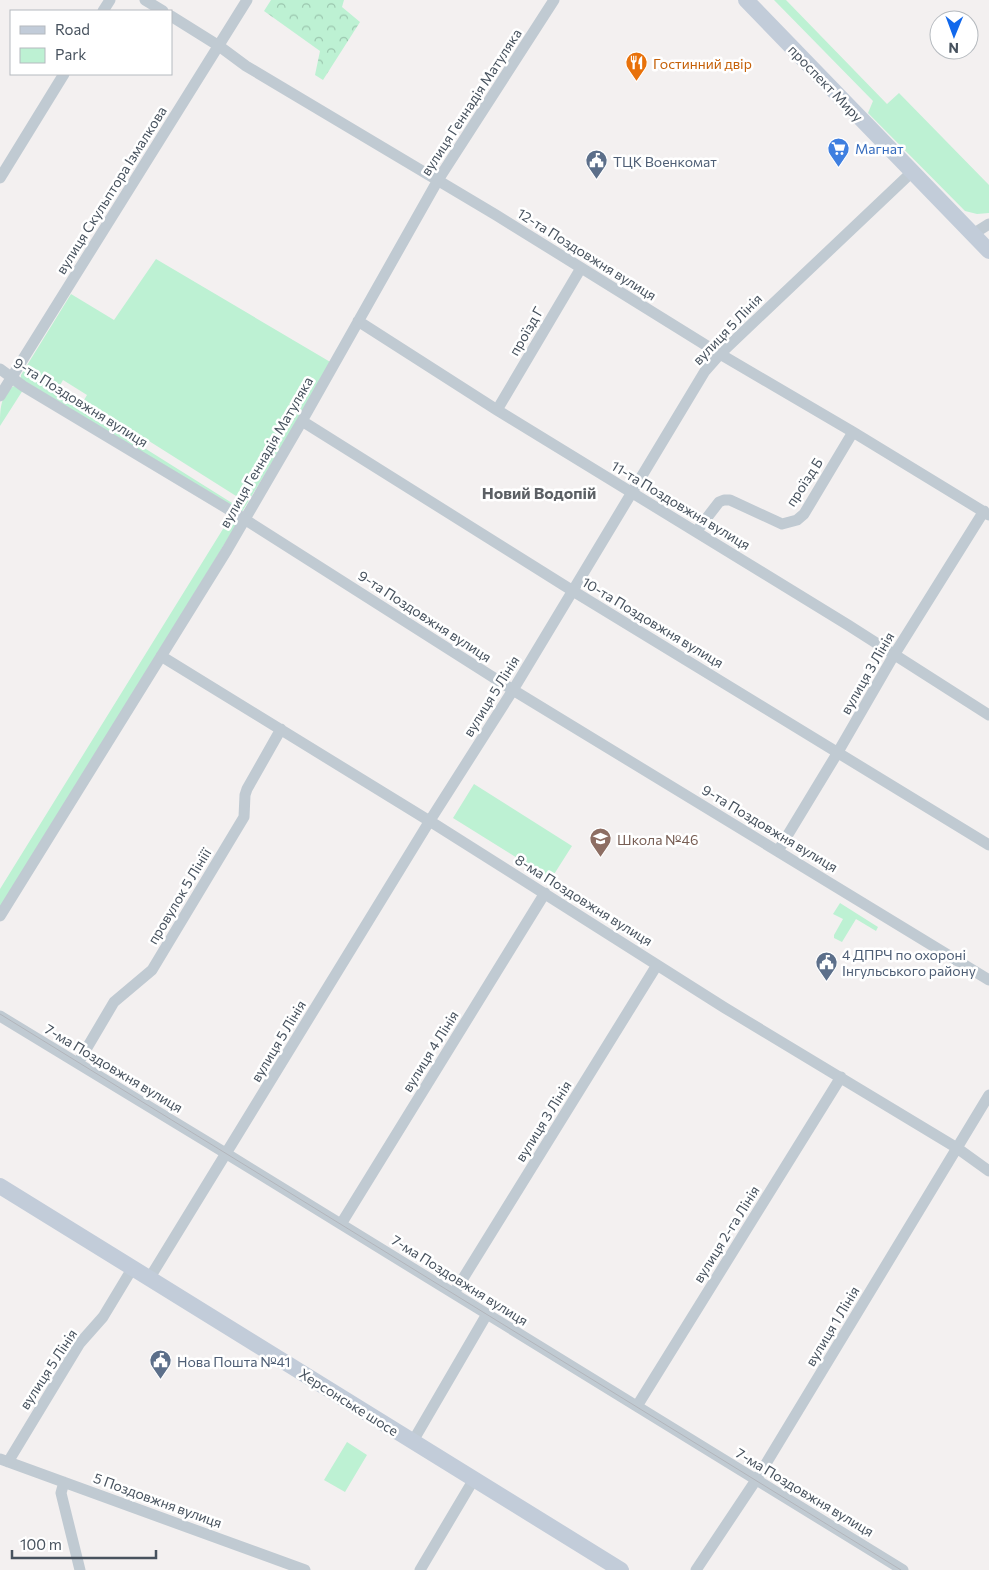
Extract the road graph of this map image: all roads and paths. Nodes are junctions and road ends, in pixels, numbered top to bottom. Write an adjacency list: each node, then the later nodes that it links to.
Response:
1 (145, 0): 5 (street)
2 (247, 0): 7 (street, вулиця Скульптора Ізмалкова)
3 (554, 0): 11 (street, вулиця Геннадія Матуляка)
4 (746, 0): 9 (main road, проспект Миру)
5 (161, 10)
6 (172, 17): 7 (street, 12-та Поздовжня вулиця)
7 (219, 46): 11 (street, 12-та Поздовжня вулиця); 19 (street, вулиця Скульптора Ізмалкова)
8 (63, 75): 10 (street)
9 (912, 172): 13 (main road, проспект Миру); 17 (street, вулиця 5 Лінія)
10 (0, 178)
11 (438, 180): 15 (street, 12-та Поздовжня вулиця); 16 (street, вулиця Геннадія Матуляка)
12 (989, 224): 13 (street)
13 (973, 234): 14 (main road, проспект Миру)
14 (989, 251)
15 (581, 268): 17 (street, 12-та Поздовжня вулиця); 21 (street, проїзд Г)
16 (358, 321): 21 (street, 11-та Поздовжня вулиця); 22 (street, вулиця Геннадія Матуляка)
17 (720, 354): 23 (street, 12-та Поздовжня вулиця); 24 (street, вулиця 5 Лінія)
18 (0, 370): 19 (street, 9-та Поздовжня вулиця)
19 (12, 377): 20 (street, вулиця Скульптора Ізмалкова); 26 (street, 9-та Поздовжня вулиця)
20 (0, 396)
21 (497, 410): 24 (street, 11-та Поздовжня вулиця)
22 (302, 421): 26 (street, вулиця Геннадія Матуляка); 28 (street, 10-та Поздовжня вулиця)
23 (853, 432): 25 (street, 12-та Поздовжня вулиця); 27 (street, проїзд Б)
24 (631, 493): 27 (street, 11-та Поздовжня вулиця); 28 (street, вулиця 5 Лінія)
25 (986, 513): 29 (street, вулиця 3 Лінія)
26 (245, 519): 30 (street, вулиця Геннадія Матуляка); 31 (street, 9-та Поздовжня вулиця)
27 (696, 532): 29 (street, 11-та Поздовжня вулиця)
28 (572, 591): 31 (street, вулиця 5 Лінія); 34 (street, 10-та Поздовжня вулиця)
29 (894, 655): 32 (street, 11-та Поздовжня вулиця); 34 (street, вулиця 3 Лінія)
30 (161, 656): 33 (street, 8-ма Поздовжня вулиця); 39 (street, вулиця Геннадія Матуляка)
31 (513, 690): 35 (street, вулиця 5 Лінія); 37 (street, 9-та Поздовжня вулиця)
32 (989, 715)
33 (281, 729): 35 (street, 8-ма Поздовжня вулиця); 43 (street, провулок 5 Лініії)
34 (838, 752): 36 (street, 10-та Поздовжня вулиця); 37 (street, вулиця 3 Лінія)
35 (429, 822): 38 (street, 8-ма Поздовжня вулиця); 47 (street, вулиця 5 Лінія)
36 (989, 845)
37 (778, 851): 41 (street, 9-та Поздовжня вулиця)
38 (544, 893): 40 (street, 8-ма Поздовжня вулиця); 50 (street, вулиця 4 Лінія)
39 (0, 916)
40 (657, 965): 44 (street, 8-ма Поздовжня вулиця); 53 (street, вулиця 3 Лінія)
41 (989, 980)
42 (0, 1016): 43 (street, 7-ма Поздовжня вулиця)
43 (78, 1064): 47 (street, 7-ма Поздовжня вулиця)
44 (841, 1077): 46 (street, 8-ма Поздовжня вулиця); 55 (street, вулиця 2-га Лінія)
45 (989, 1095): 46 (street, вулиця 1 Лінія)
46 (957, 1148): 48 (street, 8-ма Поздовжня вулиця); 59 (street, вулиця 1 Лінія)
47 (227, 1154): 50 (street, 7-ма Поздовжня вулиця); 52 (street, вулиця 5 Лінія)
48 (989, 1171)
49 (0, 1186): 51 (main road, Херсонське шосе)
50 (341, 1224): 53 (street, 7-ма Поздовжня вулиця)
51 (132, 1269): 52 (main road, Херсонське шосе); 57 (street, вулиця 5 Лінія)
52 (149, 1280): 56 (main road, Херсонське шосе)
53 (454, 1293): 54 (street, 7-ма Поздовжня вулиця)
54 (487, 1314): 55 (street, 7-ма Поздовжня вулиця); 56 (street)
55 (637, 1406): 59 (street, 7-ма Поздовжня вулиця)
56 (413, 1441): 58 (main road, Херсонське шосе)
57 (4, 1461): 60 (street, 5 Поздовжня вулиця)
58 (474, 1479): 63 (street); 64 (main road, Херсонське шосе)
59 (756, 1480): 65 (street, вулиця 1 Лінія); 66 (street, 7-ма Поздовжня вулиця)
60 (64, 1482): 61 (street); 62 (street, 5 Поздовжня вулиця)
61 (80, 1570)
62 (305, 1570)
63 (420, 1570)
64 (621, 1570)
65 (696, 1570)
66 (903, 1570)

